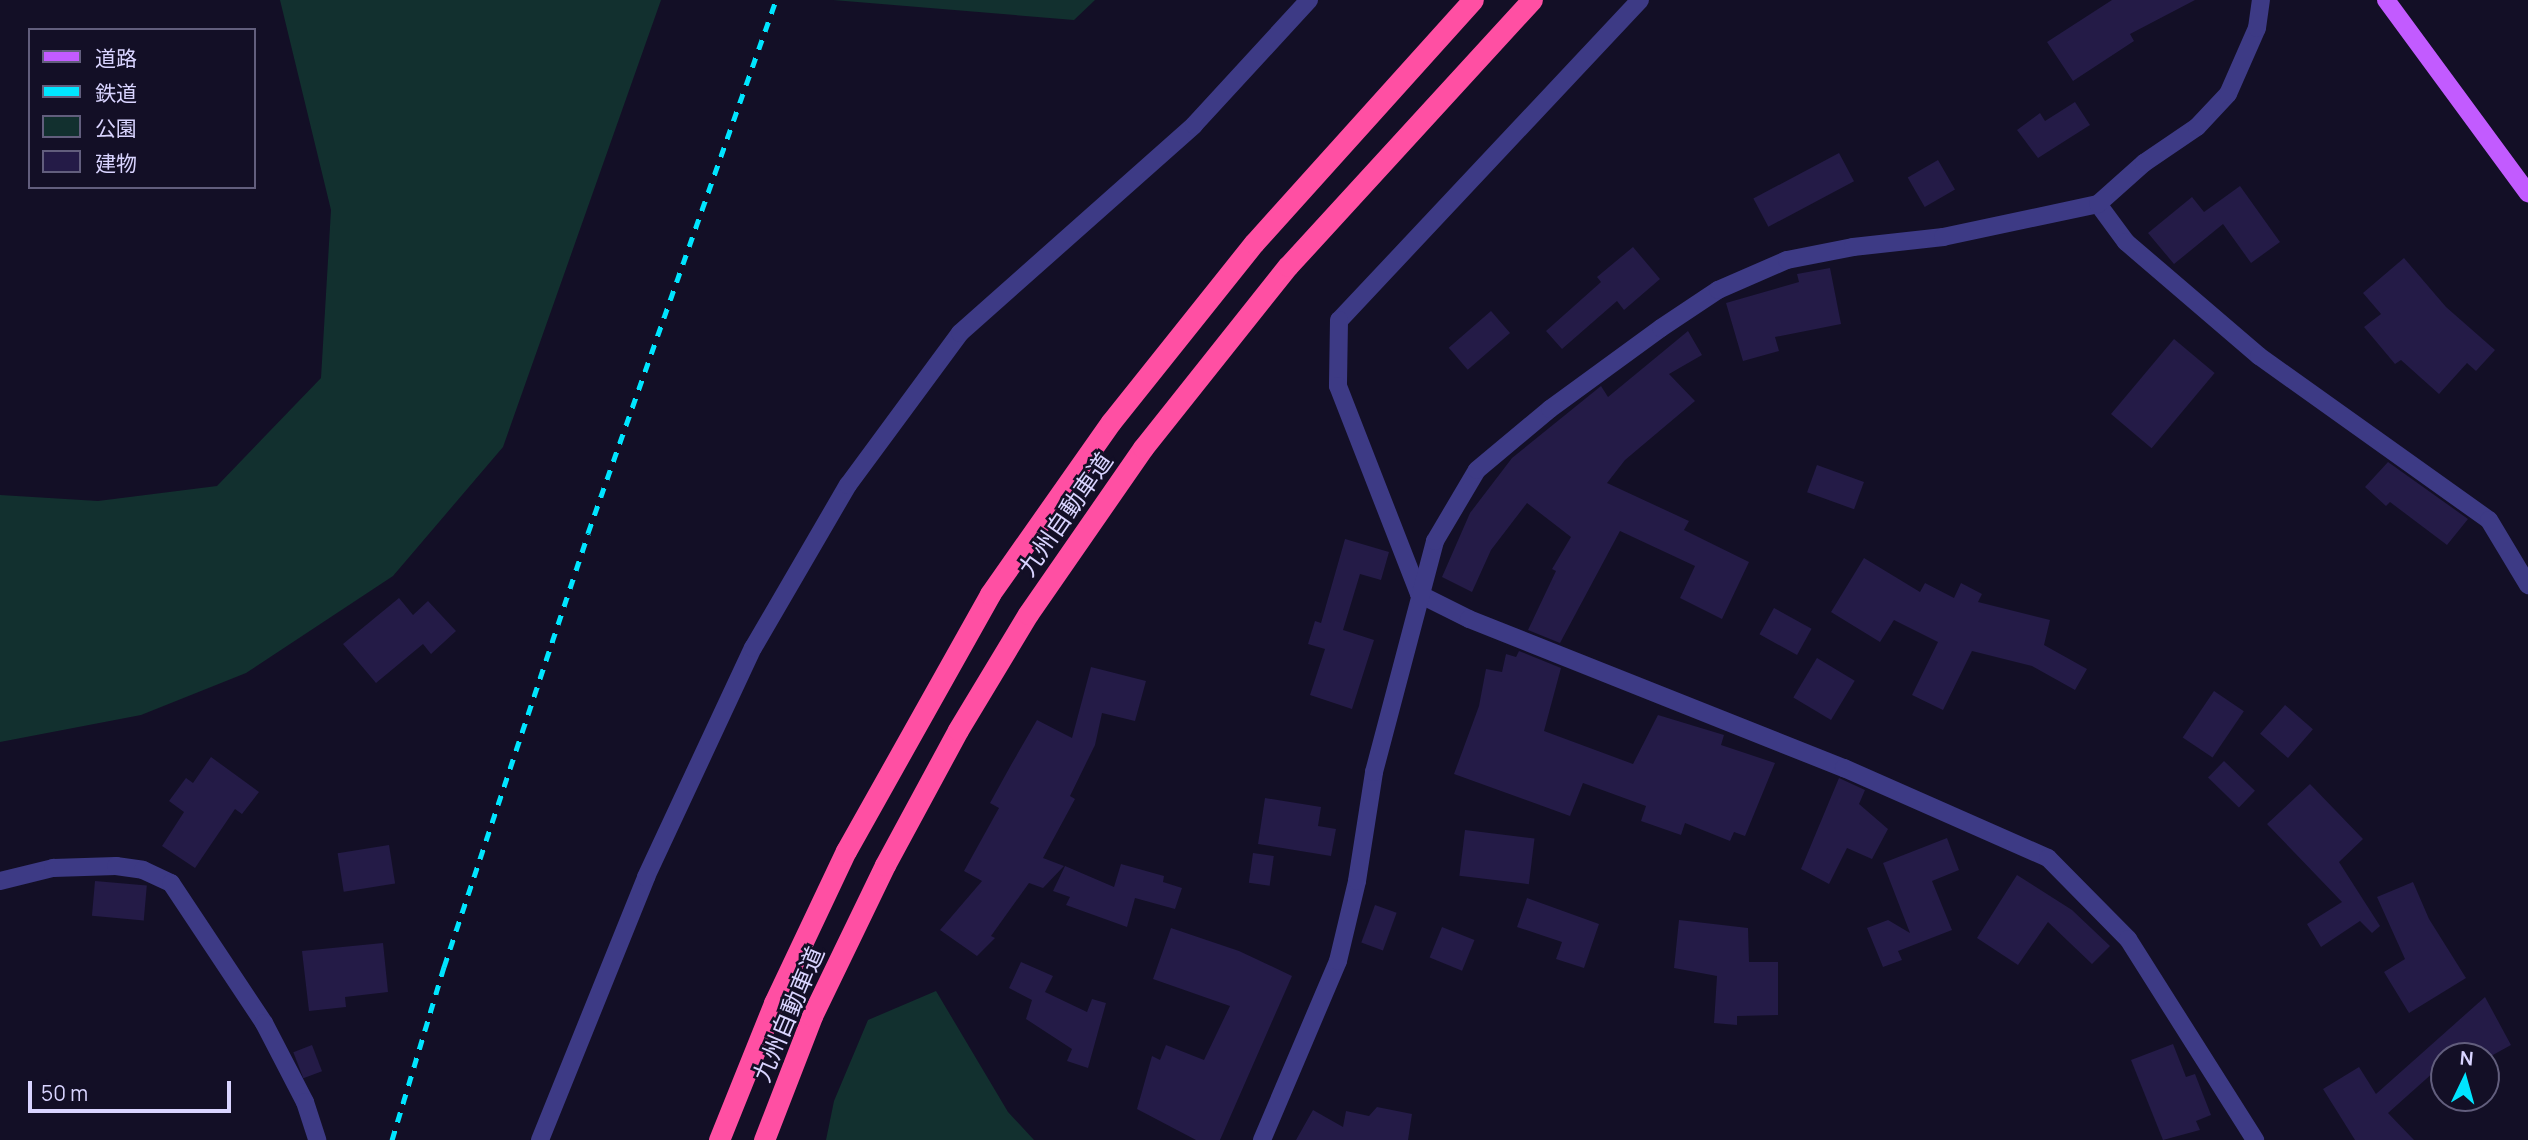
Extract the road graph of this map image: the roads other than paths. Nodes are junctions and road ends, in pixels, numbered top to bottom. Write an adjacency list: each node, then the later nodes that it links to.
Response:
1 (1309, 0): 13 (street)
2 (1473, 0): 14 (highway, 九州自動車道)
3 (1532, 0): 15 (highway, 九州自動車道)
4 (1640, 0): 10 (street)
5 (2260, 0): 8 (street)
6 (2386, 0): 7 (main road)
7 (2528, 193)
8 (2098, 204): 9 (street); 10 (street)
9 (2528, 584)
10 (1419, 594): 16 (street); 17 (street)
11 (0, 881): 12 (street)
12 (317, 1140)
13 (540, 1140)
14 (719, 1140)
15 (764, 1140)
16 (1262, 1140)
17 (2255, 1140)

